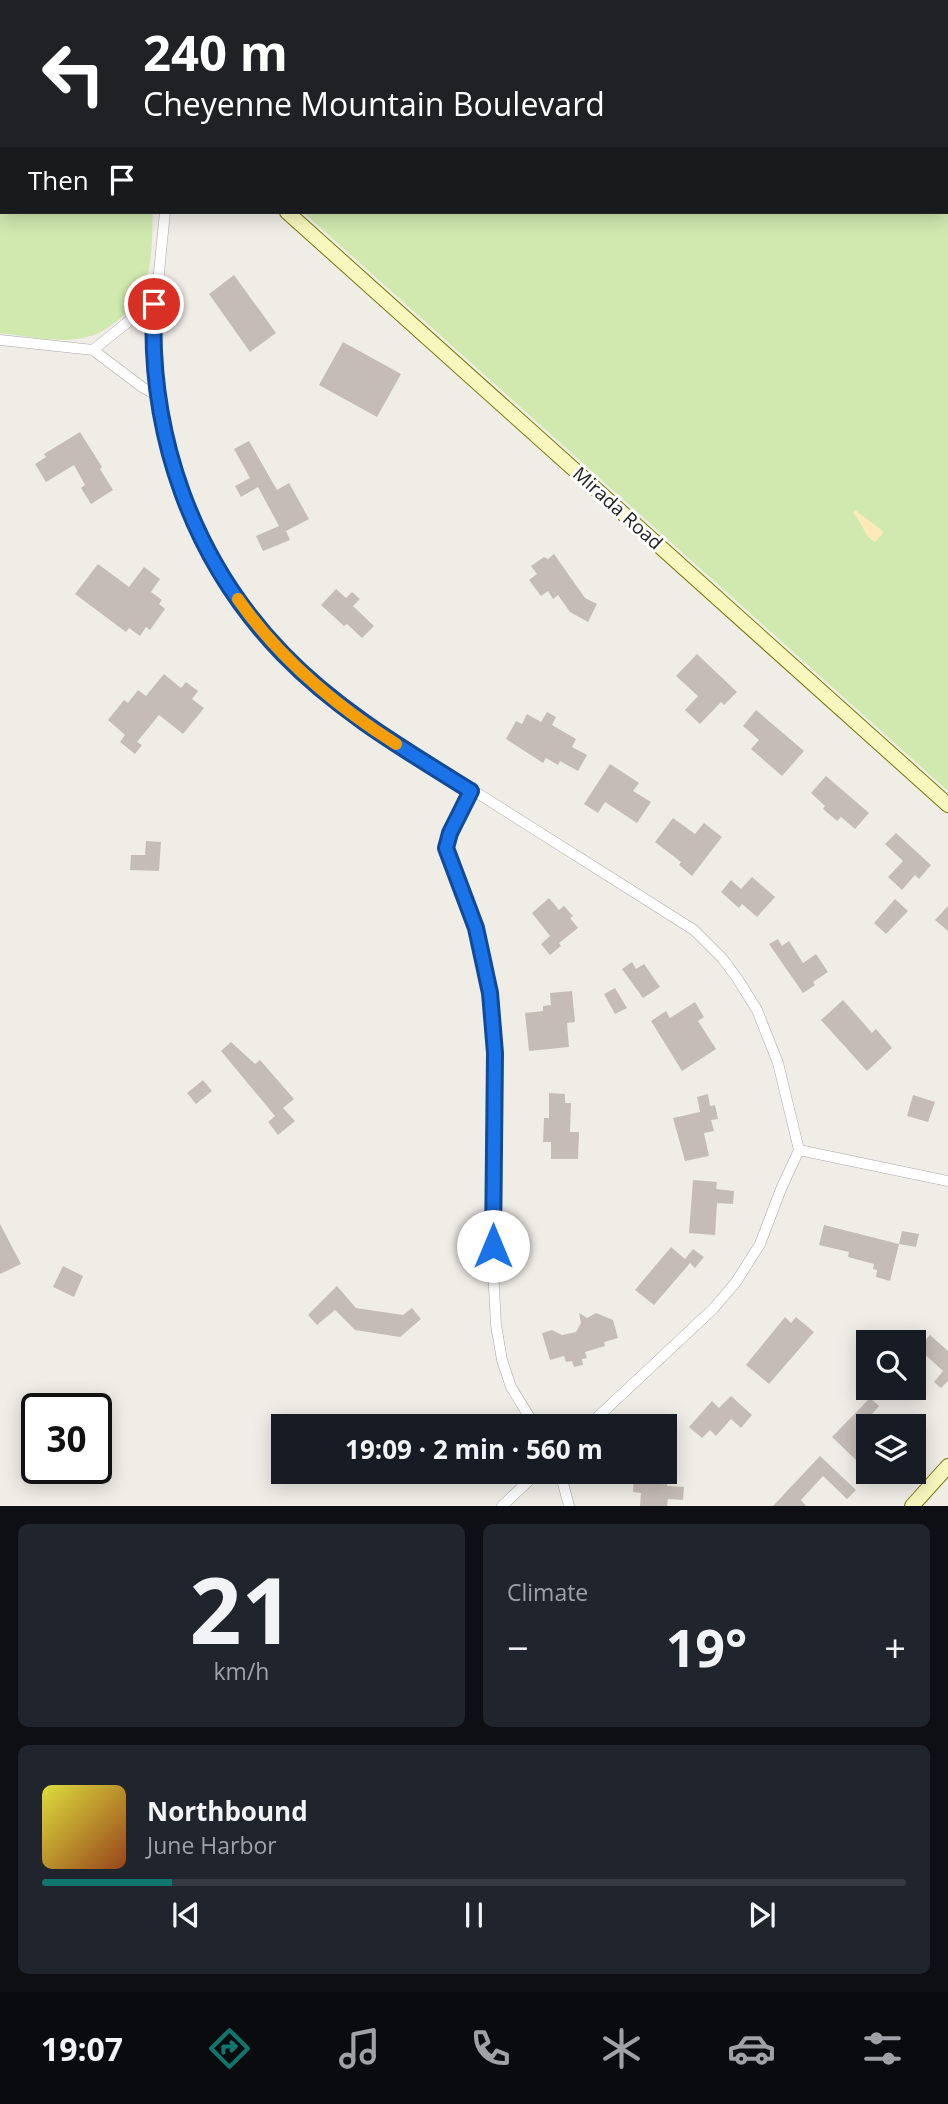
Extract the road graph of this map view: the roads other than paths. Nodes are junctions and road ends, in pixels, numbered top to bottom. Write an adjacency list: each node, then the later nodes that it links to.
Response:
1 (165, 214): 3 (street)
2 (289, 214): 8 (street, Mirada Road)
3 (154, 304): 5 (street); 6 (street)
4 (0, 340): 5 (street)
5 (93, 350): 6 (street)
6 (158, 396): 7 (street)
7 (471, 791): 9 (street); 11 (street)
8 (948, 805)
9 (799, 1150): 10 (street); 12 (street)
10 (948, 1181)
11 (528, 1414)
12 (601, 1414)
13 (948, 1466): 18 (street)
14 (525, 1484): 16 (street)
15 (563, 1484): 17 (street)
16 (502, 1506)
17 (569, 1506)
18 (912, 1506)

